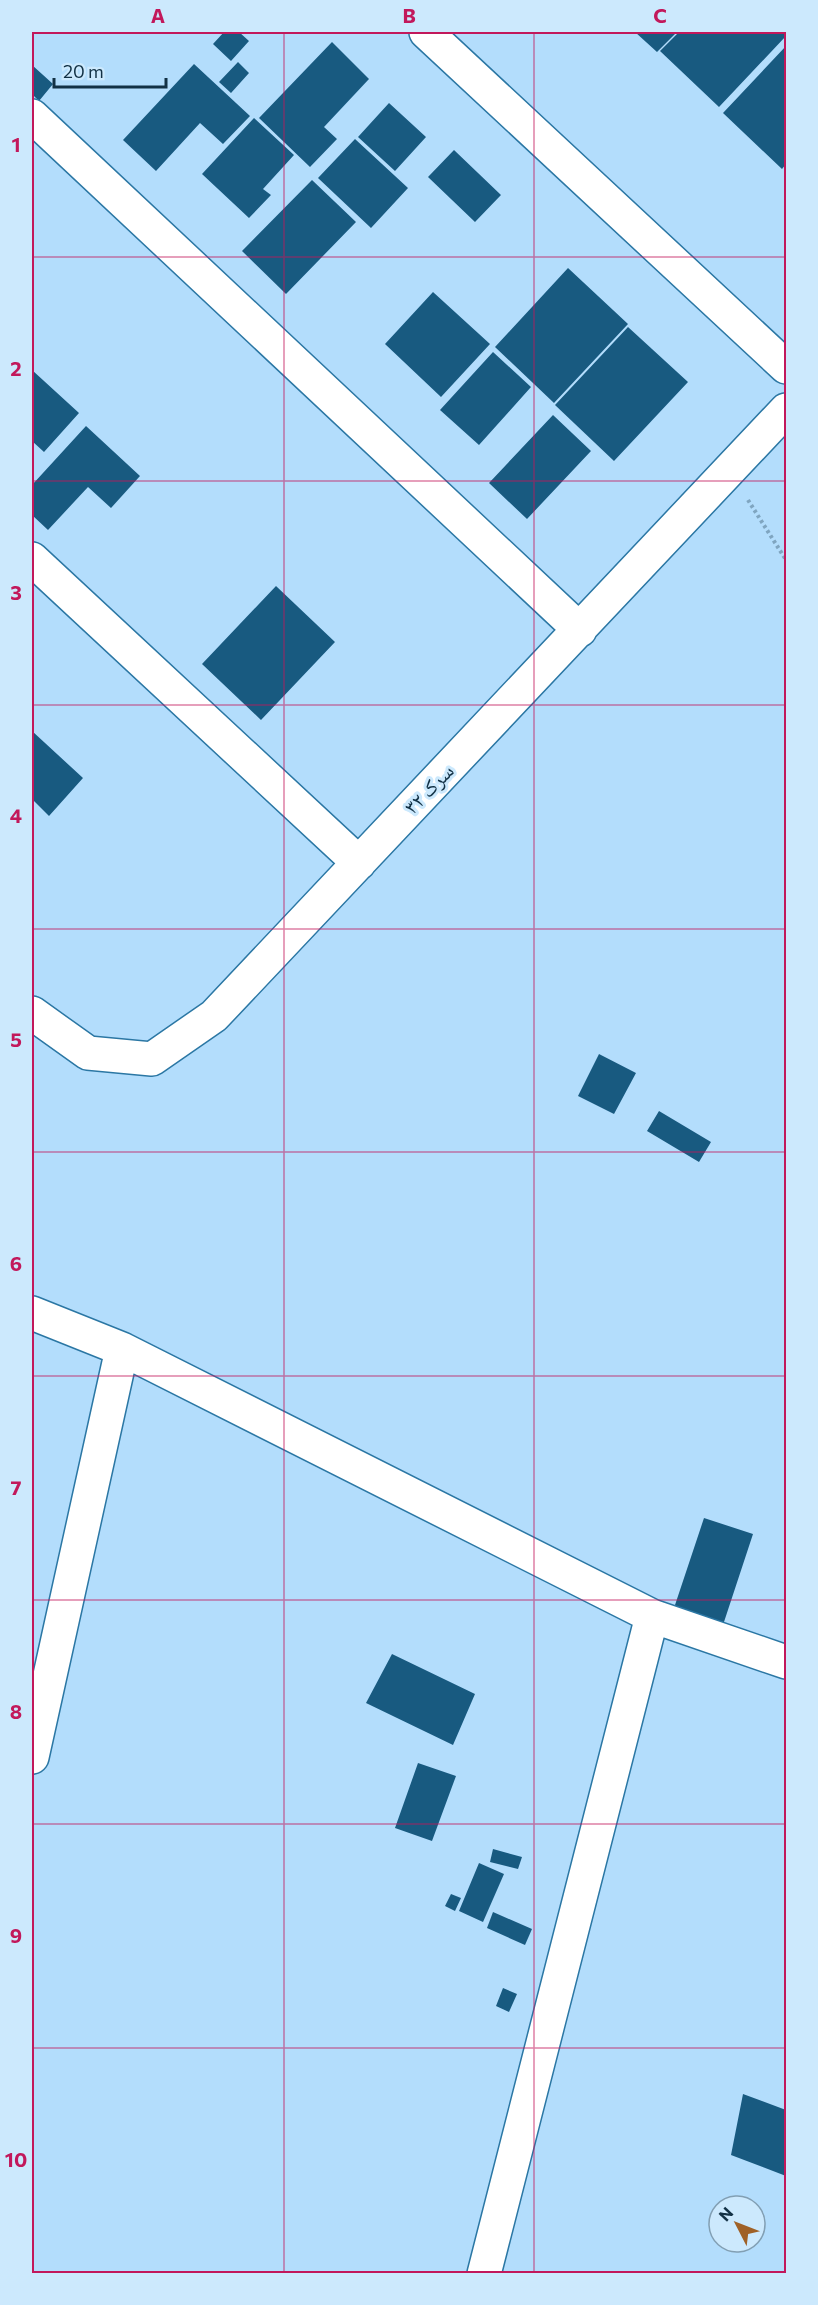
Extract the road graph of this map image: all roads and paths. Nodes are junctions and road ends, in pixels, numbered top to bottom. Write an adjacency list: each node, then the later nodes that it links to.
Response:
1 (426, 32): 3 (street)
2 (32, 116): 8 (street)
3 (786, 367)
4 (786, 410): 5 (street, سرک ۳۲)
5 (729, 472): 7 (path); 8 (street, سرک ۳۲)
6 (32, 559): 9 (street)
7 (786, 560)
8 (580, 630): 9 (street, سرک ۳۲)
9 (358, 863): 10 (street, سرک ۳۲)
10 (32, 1013)
11 (32, 1313): 12 (street)
12 (122, 1349): 13 (street); 15 (street)
13 (652, 1616): 14 (street); 16 (street)
14 (786, 1662)
15 (32, 1757)
16 (484, 2274)

